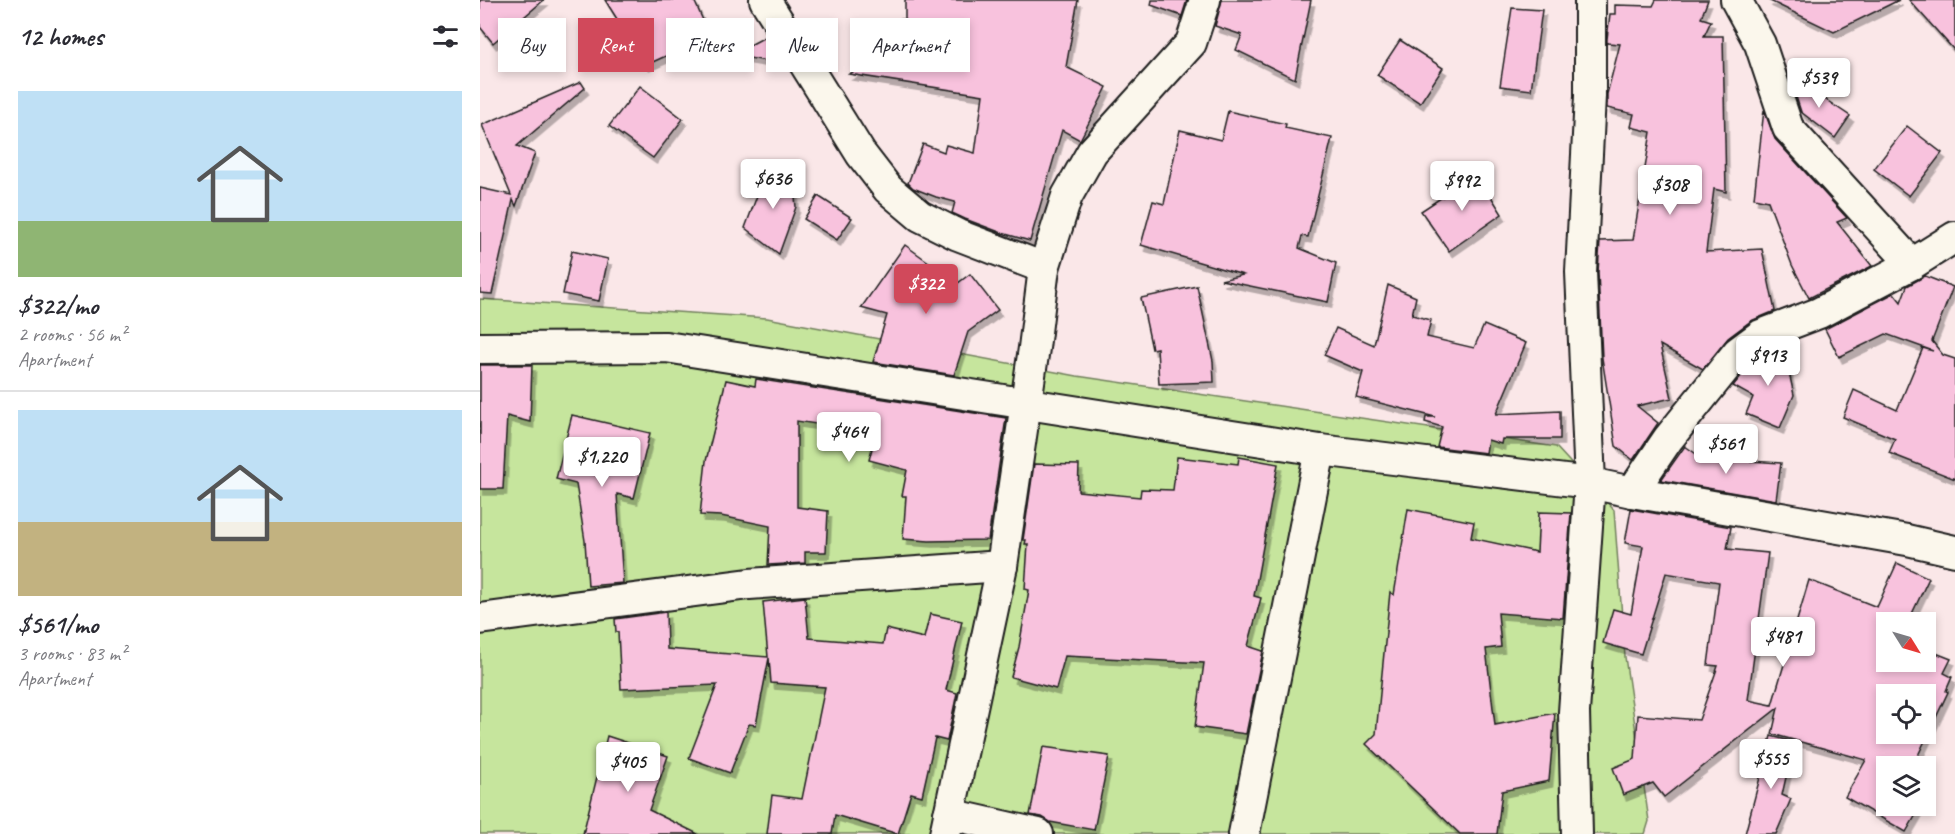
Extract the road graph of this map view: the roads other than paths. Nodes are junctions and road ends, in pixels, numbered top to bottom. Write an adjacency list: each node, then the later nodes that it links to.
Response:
1 (765, 0): 7 (street)
2 (1205, 0): 7 (street)
3 (1590, 0): 11 (street)
4 (1736, 0): 6 (street)
5 (1955, 237): 6 (street)
6 (1912, 264): 12 (street)
7 (1044, 268): 9 (street)
8 (480, 348): 9 (street)
9 (1025, 403): 10 (street); 14 (street)
10 (1320, 450): 11 (street); 18 (street)
11 (1590, 483): 12 (street); 19 (street)
12 (1632, 492): 13 (street)
13 (1955, 550)
14 (1002, 566): 15 (street); 16 (street)
15 (480, 619)
16 (947, 824): 17 (street)
17 (1038, 834)
18 (1244, 834)
19 (1577, 834)

